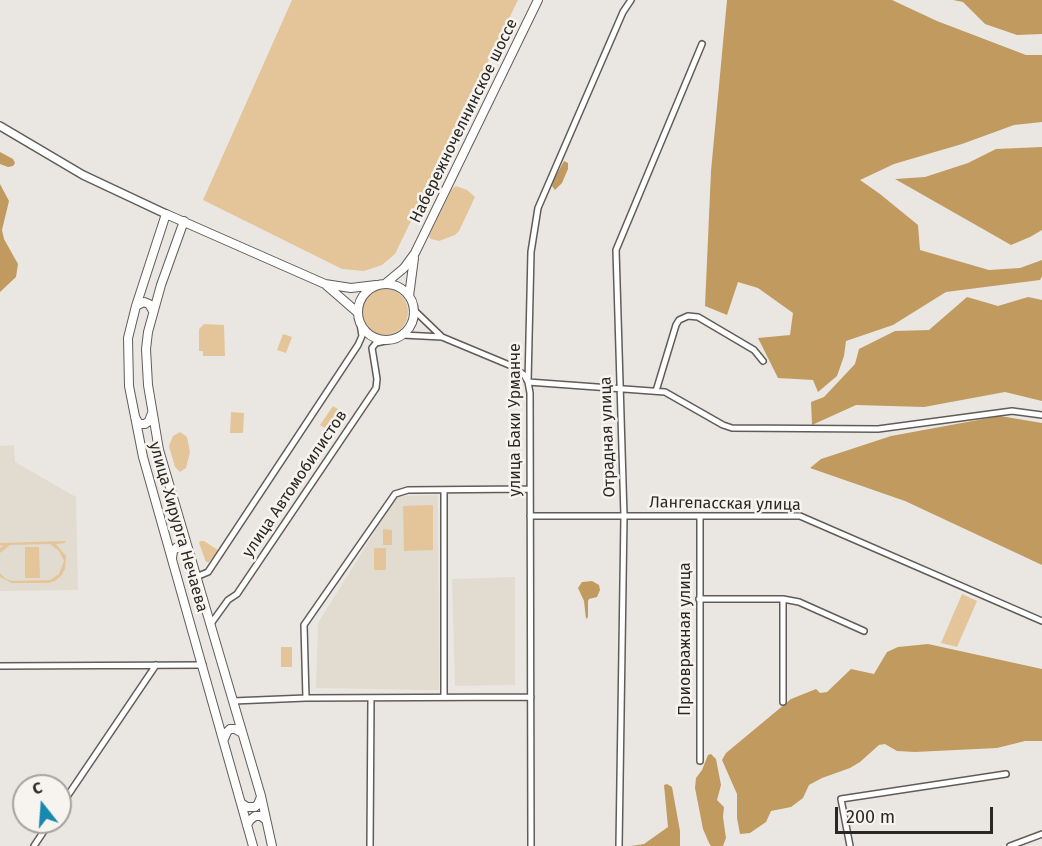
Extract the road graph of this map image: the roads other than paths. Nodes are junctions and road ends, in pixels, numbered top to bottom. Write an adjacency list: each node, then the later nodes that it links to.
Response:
1 (538, 0): 7 (main road, Набережночелнинское шоссе)
2 (632, 0): 23 (street, улица Баки Урманче)
3 (702, 44): 24 (street, Отрадная улица)
4 (0, 126): 5 (street)
5 (166, 214): 6 (main road); 12 (main road, улица Хирурга Нечаева)
6 (184, 221): 9 (main road); 14 (main road, улица Хирурга Нечаева)
7 (415, 253): 8 (main road, Набережночелнинское шоссе); 11 (main road, Набережночелнинское шоссе)
8 (386, 283): 10 (main road); 11 (main road)
9 (325, 284): 10 (main road); 15 (main road)
10 (376, 285): 15 (main road)
11 (410, 296): 13 (main road)
12 (136, 306): 14 (main road); 28 (main road, улица Хирурга Нечаева)
13 (414, 310): 17 (main road); 18 (street)
14 (153, 311): 26 (main road, улица Хирурга Нечаева)
15 (357, 312): 16 (main road)
16 (360, 323): 19 (main road); 20 (street, улица Автомобилистов)
17 (403, 335): 18 (street); 19 (main road)
18 (442, 338): 23 (street)
19 (390, 340): 21 (street)
20 (358, 345): 21 (street); 36 (street, улица Автомобилистов)
21 (372, 349): 40 (street, улица Автомобилистов)
22 (763, 361): 25 (street)
23 (528, 382): 24 (street); 29 (street, улица Баки Урманче)
24 (619, 388): 25 (street); 32 (street, Отрадная улица)
25 (656, 391): 27 (street)
26 (152, 413): 28 (main road); 34 (main road, улица Хирурга Нечаева)
27 (1042, 415)
28 (134, 416): 35 (main road, улица Хирурга Нечаева)
29 (530, 489): 30 (street); 31 (street, улица Баки Урманче)
30 (444, 490): 45 (street); 46 (street)
31 (530, 516): 32 (street, Лангепасская улица); 47 (street, улица Баки Урманче)
32 (624, 516): 33 (street, Лангепасская улица); 65 (street, Отрадная улица)
33 (699, 516): 37 (street, Приовражная улица); 39 (street, Лангепасская улица)
34 (188, 552): 35 (main road); 36 (main road, улица Хирурга Нечаева)
35 (172, 559): 43 (main road, улица Хирурга Нечаева)
36 (196, 577): 40 (main road, улица Хирурга Нечаева)
37 (699, 599): 38 (street); 53 (street, Приовражная улица)
38 (783, 599): 41 (street); 50 (street)
39 (1042, 621)
40 (210, 625): 49 (main road, улица Хирурга Нечаева)
41 (864, 631)
42 (156, 665): 43 (street); 44 (street); 55 (street)
43 (203, 665): 52 (main road, улица Хирурга Нечаева)
44 (0, 666)
45 (444, 697): 47 (street); 48 (street)
46 (306, 698): 48 (street); 49 (street)
47 (531, 698): 64 (street, улица Баки Урманче)
48 (371, 699): 63 (street)
49 (233, 700): 51 (main road, улица Хирурга Нечаева)
50 (783, 702)
51 (242, 733): 52 (main road); 56 (main road, улица Хирурга Нечаева)
52 (225, 739): 57 (main road, улица Хирурга Нечаева)
53 (700, 761)
54 (1006, 774): 66 (street)
55 (72, 789)
56 (261, 796): 57 (main road); 58 (main road, улица Хирурга Нечаева)
57 (241, 802): 59 (main road, улица Хирурга Нечаева)
58 (266, 820): 59 (main road); 62 (main road, улица Хирурга Нечаева)
59 (247, 825): 61 (main road, улица Хирурга Нечаева)
60 (1042, 834): 67 (street)
61 (253, 846)
62 (272, 846)
63 (370, 846)
64 (531, 846)
65 (619, 846)
66 (850, 846)
67 (1011, 846)

